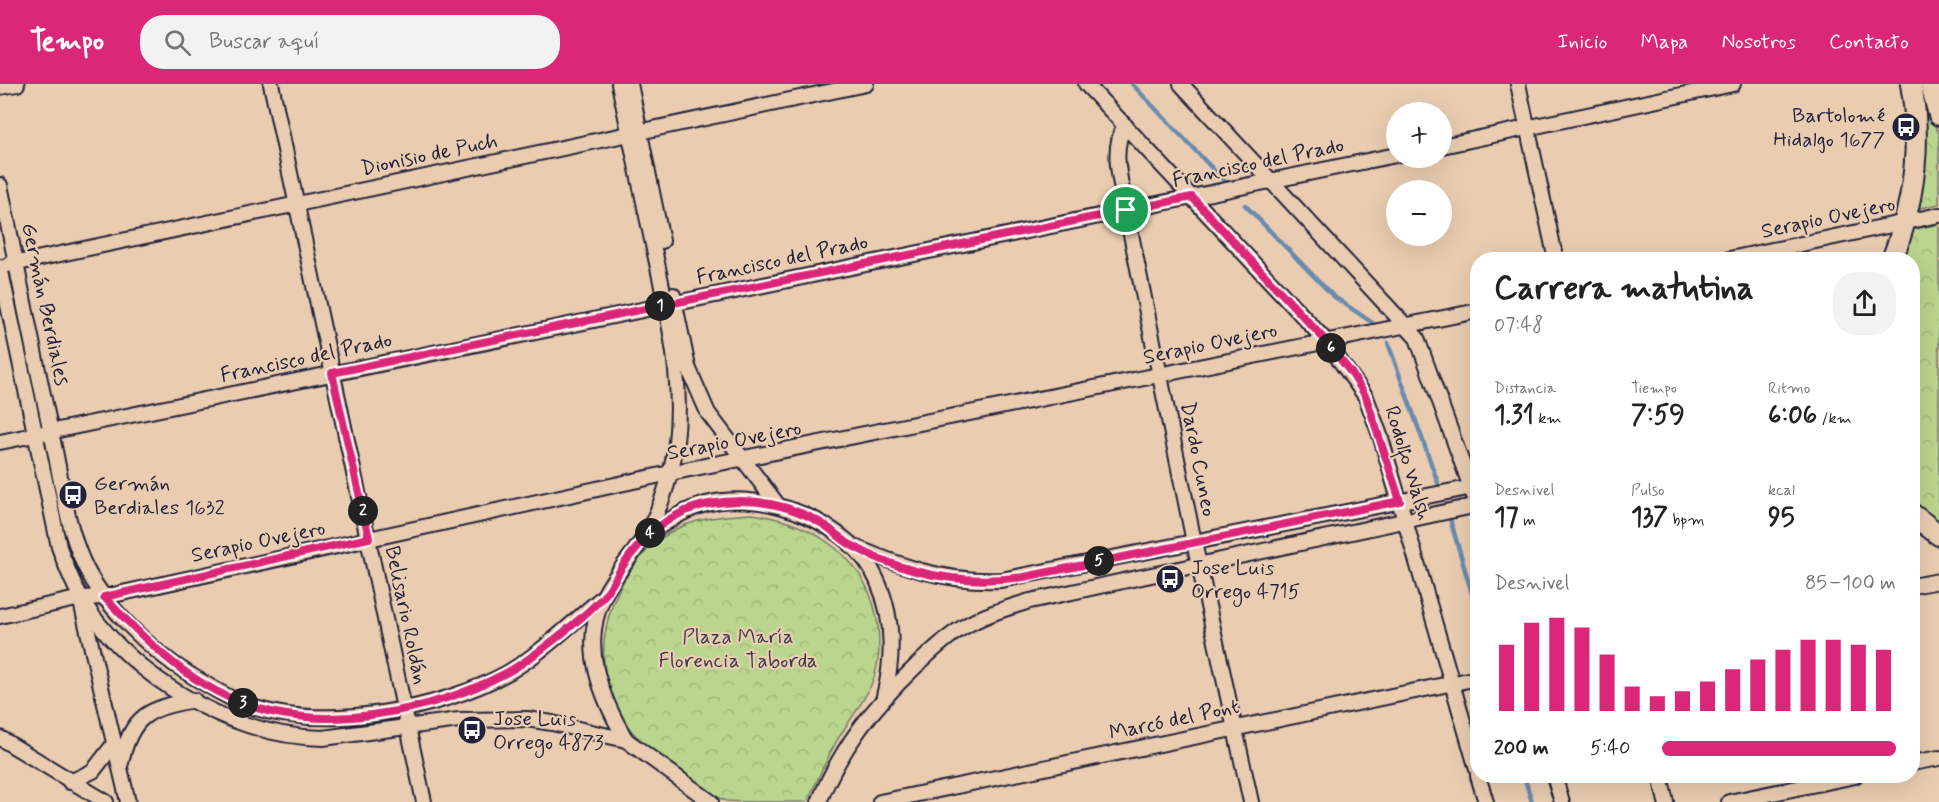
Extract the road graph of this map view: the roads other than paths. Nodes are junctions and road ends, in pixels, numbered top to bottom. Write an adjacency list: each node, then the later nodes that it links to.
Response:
1 (16, 84): 12 (street)
2 (271, 84): 22 (street, Belisario Roldán)
3 (619, 84): 16 (street)
4 (630, 84): 16 (street)
5 (866, 84): 16 (street, Dionisio de Puch)
6 (1086, 84): 14 (street, Rodolfo Walsh)
7 (1181, 84): 19 (street)
8 (1518, 84): 15 (street)
9 (1733, 84): 15 (street)
10 (1911, 84): 25 (street)
11 (1931, 84): 13 (street)
12 (0, 87)
13 (1939, 115)
14 (1125, 125): 21 (street, Rodolfo Walsh); 23 (street, Dardo Cuneo)
15 (1528, 128): 17 (street); 26 (street)
16 (634, 131): 22 (street, Dionisio de Puch); 31 (street)
17 (1452, 144)
18 (1386, 157): 19 (street, Francisco del Prado)
19 (1271, 180): 21 (street, Francisco del Prado); 33 (street)
20 (0, 185): 29 (street, Germán Berdiales)
21 (1192, 197): 23 (street, Francisco del Prado); 34 (street, Rodolfo Walsh)
22 (297, 204): 29 (street, Dionisio de Puch); 35 (street, Belisario Roldán)
23 (1126, 210): 31 (street, Francisco del Prado); 36 (street, Dardo Cuneo)
24 (1939, 215): 25 (street, Serapio Ovejero)
25 (1905, 222): 27 (street, Serapio Ovejero); 28 (street)
26 (1554, 252)
27 (1763, 252)
28 (1895, 252)
29 (16, 263): 30 (street, Dionisio de Puch); 37 (street, Germán Berdiales)
30 (0, 267): 38 (street, Germán Berdiales)
31 (670, 304): 35 (street, Francisco del Prado); 40 (street); 41 (street)
32 (1470, 312): 33 (street, Serapio Ovejero)
33 (1407, 325): 34 (street, Serapio Ovejero); 42 (street)
34 (1325, 340): 36 (street, Serapio Ovejero); 44 (street, Rodolfo Walsh)
35 (332, 373): 37 (street, Francisco del Prado); 51 (street, Belisario Roldán)
36 (1160, 374): 40 (street, Serapio Ovejero); 52 (street, Dardo Cuneo)
37 (51, 431): 38 (street, Francisco del Prado); 54 (street, Germán Berdiales)
38 (34, 435): 39 (street, Francisco del Prado); 60 (street, Germán Berdiales)
39 (0, 442)
40 (742, 460): 41 (street, Serapio Ovejero); 45 (street)
41 (670, 473): 50 (street); 51 (street, Serapio Ovejero)
42 (1470, 476)
43 (1470, 488): 44 (street)
44 (1400, 501): 48 (street, Rodolfo Walsh); 52 (street)
45 (777, 504): 50 (street); 53 (street)
46 (1470, 507): 48 (street)
47 (1920, 520): 49 (street)
48 (1406, 521): 55 (street); 63 (street, Rodolfo Walsh)
49 (1939, 535)
50 (645, 536): 59 (street)
51 (369, 538): 58 (street, Serapio Ovejero); 66 (street, Belisario Roldán)
52 (1194, 542): 53 (street); 55 (street, Dardo Cuneo)
53 (850, 545): 64 (street)
54 (83, 564): 58 (street); 60 (street)
55 (1200, 564): 64 (street); 68 (street, Dardo Cuneo)
56 (1939, 581): 57 (street)
57 (1920, 585)
58 (104, 597): 60 (street, Serapio Ovejero); 66 (street)
59 (603, 597): 66 (street); 70 (street)
60 (81, 598): 61 (street, Serapio Ovejero); 65 (street); 71 (street)
61 (0, 616)
62 (1470, 679): 63 (street, Marcó del Pont)
63 (1451, 683): 68 (street, Marcó del Pont); 72 (street, Rodolfo Walsh)
64 (884, 696): 85 (street)
65 (194, 700): 67 (street); 75 (street)
66 (405, 708): 67 (street, Belisario Roldán)
67 (409, 727): 70 (street); 83 (street, Belisario Roldán)
68 (1235, 728): 86 (street, Marcó del Pont); 87 (street, Dardo Cuneo)
69 (0, 738): 76 (street)
70 (626, 740): 84 (street)
71 (114, 744): 75 (street); 76 (street)
72 (1470, 747)
73 (1939, 758): 74 (street)
74 (1920, 762)
75 (120, 768): 82 (street)
76 (70, 782): 81 (street)
77 (1481, 783): 88 (street, Rodolfo Walsh)
78 (1556, 783): 89 (street)
79 (1662, 783): 90 (street)
80 (1821, 783): 91 (street)
81 (106, 802)
82 (128, 802)
83 (424, 802)
84 (711, 802)
85 (819, 802)
86 (880, 802)
87 (1251, 802)
88 (1486, 802)
89 (1562, 802)
90 (1666, 802)
91 (1729, 802)

